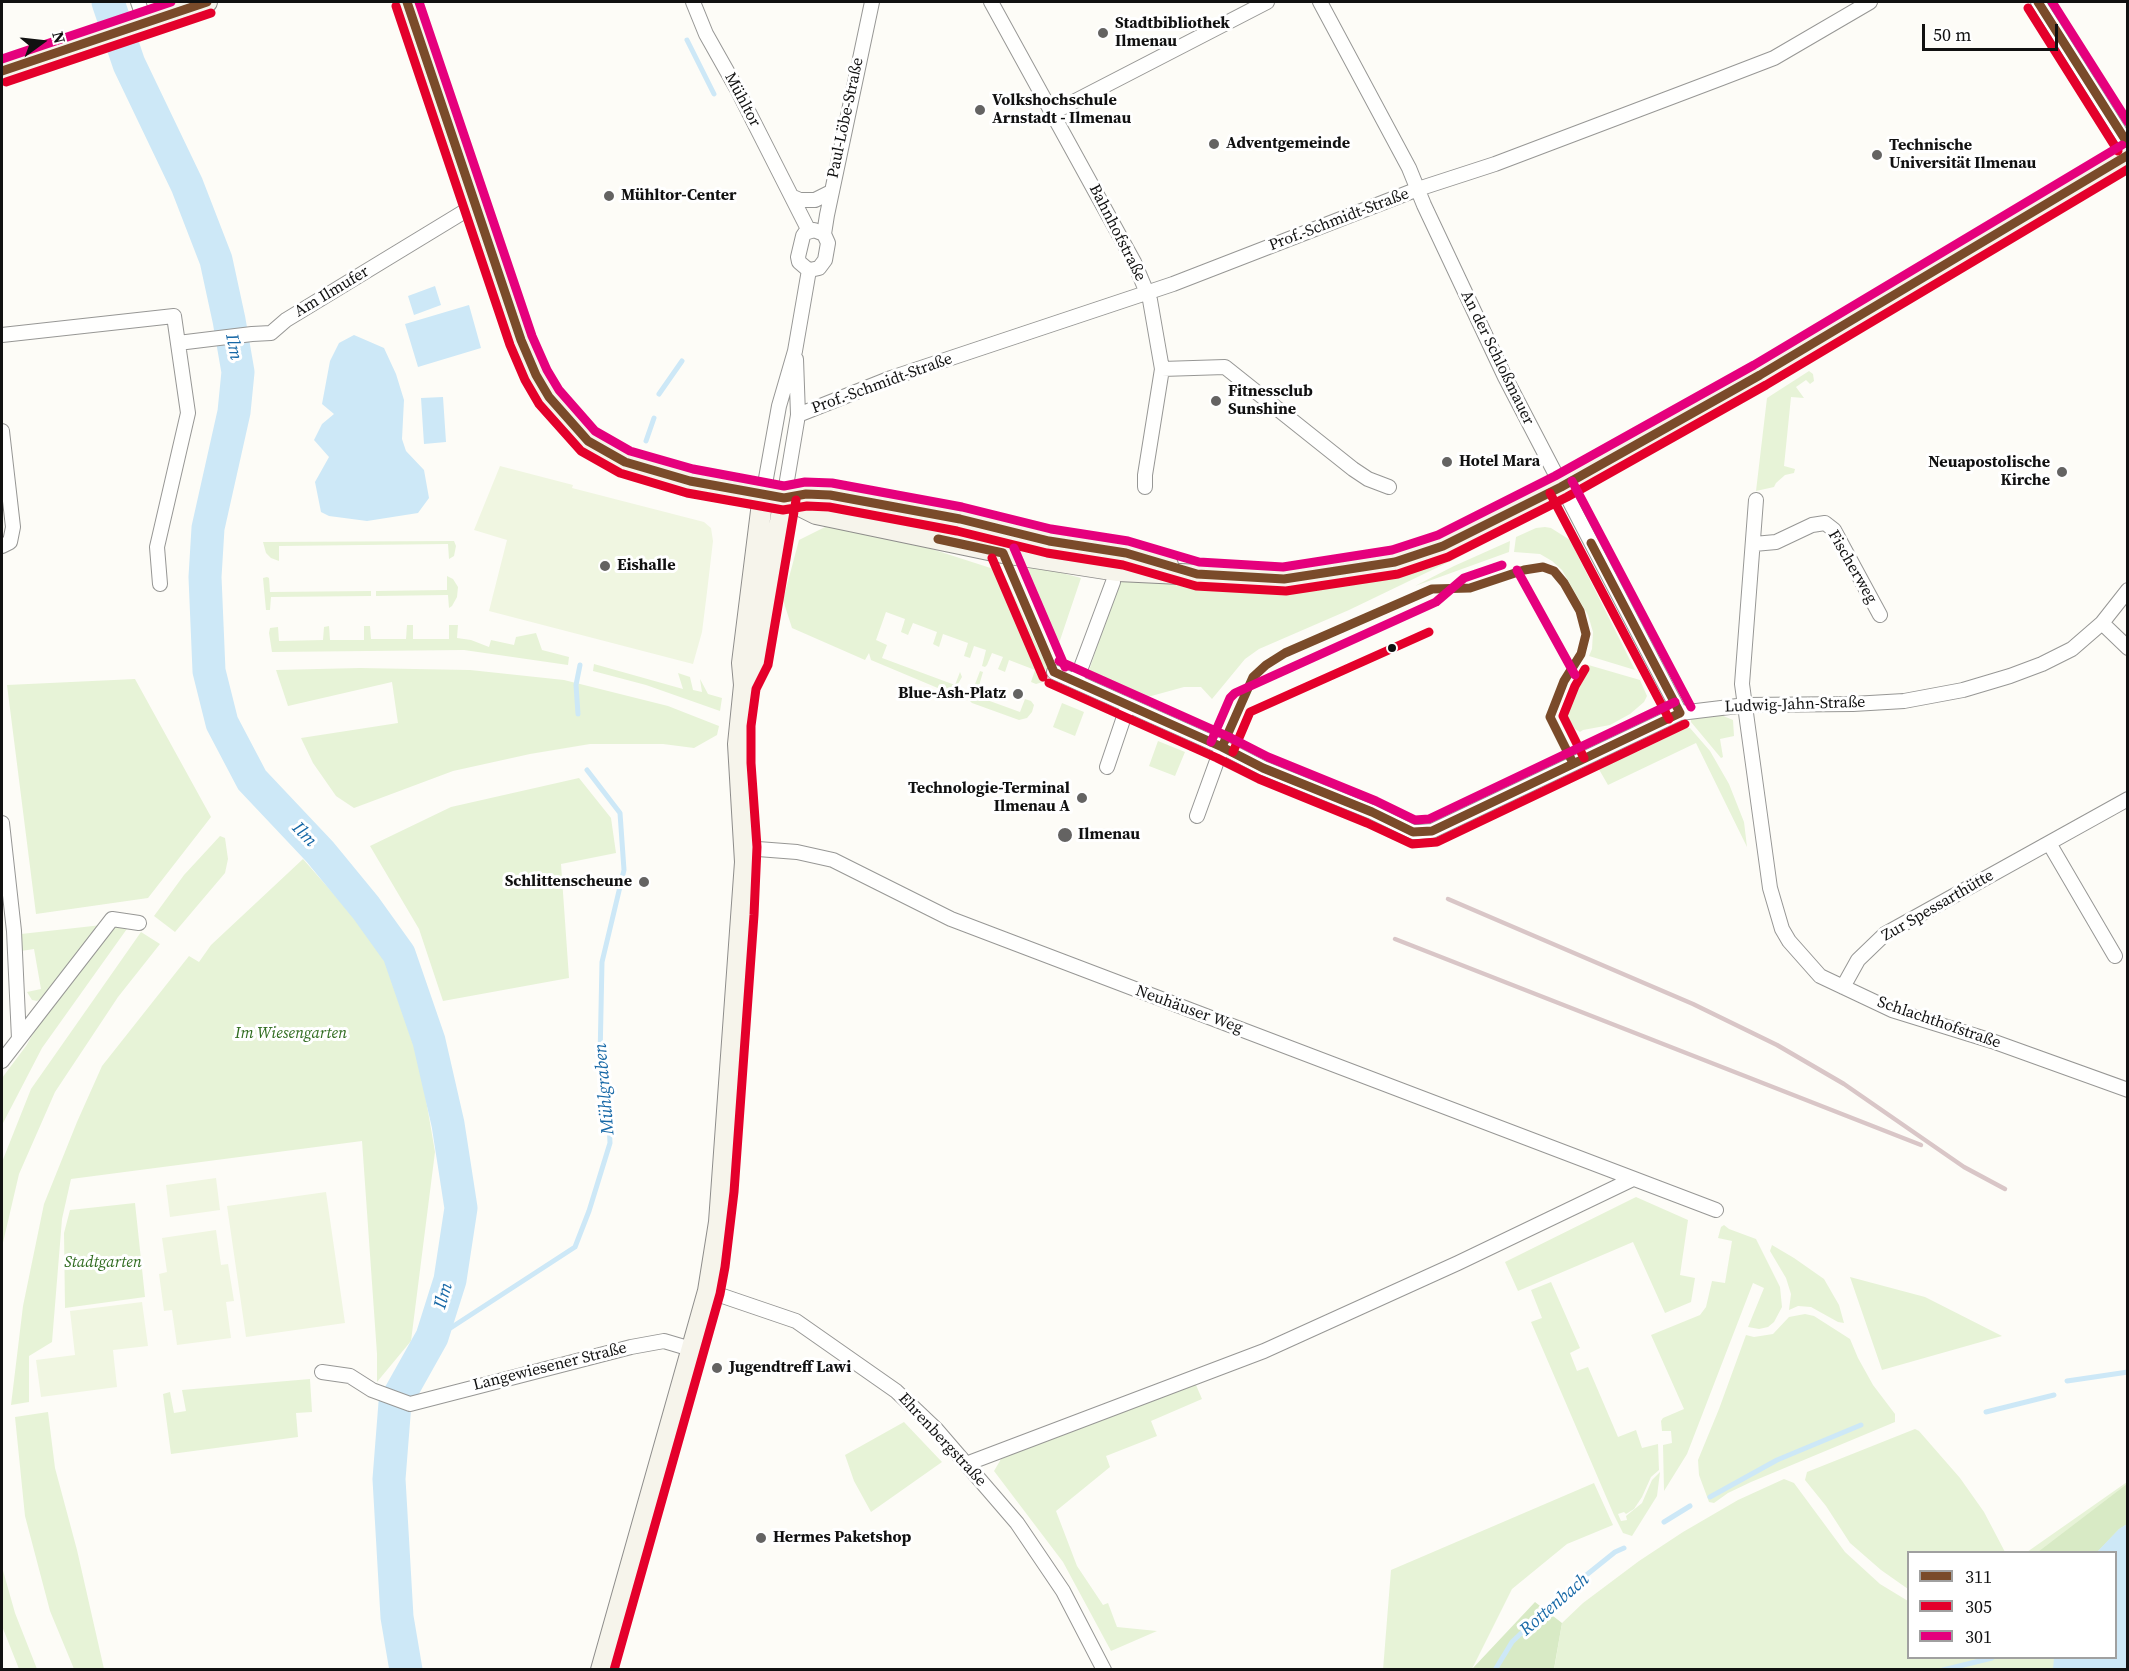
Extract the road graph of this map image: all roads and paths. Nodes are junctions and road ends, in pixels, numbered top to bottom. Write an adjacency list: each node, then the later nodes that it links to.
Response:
1 (138, 2): 11 (street)
2 (207, 2): 11 (main road)
3 (407, 2): 19 (main road)
4 (693, 2): 18 (street, Mühltor)
5 (872, 2): 17 (street, Paul-Löbe-Straße)
6 (991, 2): 13 (street, Bahnhofstraße)
7 (1267, 2): 13 (street)
8 (1320, 2): 16 (street, An der Schloßmauer)
9 (1870, 2): 16 (street, Prof.-Schmidt-Straße)
10 (2038, 2): 14 (street)
11 (137, 25): 12 (main road)
12 (2, 71)
13 (1052, 113): 23 (street, Bahnhofstraße)
14 (2127, 145)
15 (2127, 155): 32 (main road)
16 (1418, 189): 23 (street, Prof.-Schmidt-Straße); 32 (street, An der Schloßmauer)
17 (831, 192): 18 (street); 21 (street, Paul-Löbe-Straße)
18 (793, 197): 20 (street, Mühltor)
19 (475, 205): 25 (street, Am Ilmufer); 33 (main road)
20 (809, 231): 21 (street); 22 (street)
21 (824, 234): 22 (street, Paul-Löbe-Straße)
22 (809, 270): 26 (street)
23 (1147, 292): 27 (street, Bahnhofstraße); 28 (street, Prof.-Schmidt-Straße)
24 (2, 335): 25 (street)
25 (178, 343): 39 (street)
26 (795, 351): 28 (street); 33 (street)
27 (1162, 369): 30 (street); 31 (street, Bahnhofstraße)
28 (798, 415): 34 (street)
29 (2, 430): 37 (street)
30 (1389, 486)
31 (1144, 487)
32 (1561, 487): 34 (main road); 49 (street, An der Schloßmauer)
33 (764, 495): 34 (main road); 46 (main road)
34 (784, 498): 46 (main road)
35 (1756, 500): 36 (street)
36 (1754, 544): 41 (street, Fischerweg); 48 (street)
37 (2, 546)
38 (1113, 582): 45 (street)
39 (160, 584)
40 (2127, 590): 42 (street, Ludwig-Jahn-Straße)
41 (1880, 615)
42 (2102, 623): 43 (street); 48 (street, Ludwig-Jahn-Straße)
43 (2127, 648)
44 (1054, 672): 45 (street)
45 (1076, 681): 47 (street)
46 (744, 685): 56 (main road)
47 (1128, 705): 50 (street); 51 (street)
48 (1746, 705): 49 (street, Ludwig-Jahn-Straße); 60 (street, Schlachthofstraße)
49 (1680, 713): 50 (street, Ludwig-Jahn-Straße)
50 (1222, 747): 53 (street)
51 (1107, 767)
52 (2127, 799): 55 (street, Zur Spessarthütte)
53 (1197, 816)
54 (2, 823): 58 (street)
55 (2049, 843): 59 (street); 60 (street, Zur Spessarthütte)
56 (745, 849): 64 (street, Neuhäuser Weg); 66 (main road)
57 (139, 923): 61 (street)
58 (8, 932): 61 (street)
59 (2115, 956)
60 (1843, 987): 63 (street, Schlachthofstraße)
61 (19, 1039): 62 (street)
62 (2, 1060)
63 (2127, 1090)
64 (1633, 1179): 65 (street, Neuhäuser Weg); 69 (street)
65 (1716, 1210)
66 (708, 1291): 67 (main road); 69 (street, Ehrenbergstraße)
67 (691, 1349): 68 (street, Langewiesener Straße); 70 (main road)
68 (322, 1371)
69 (966, 1464): 71 (street, Ehrenbergstraße)
70 (601, 1670)
71 (1104, 1670)

